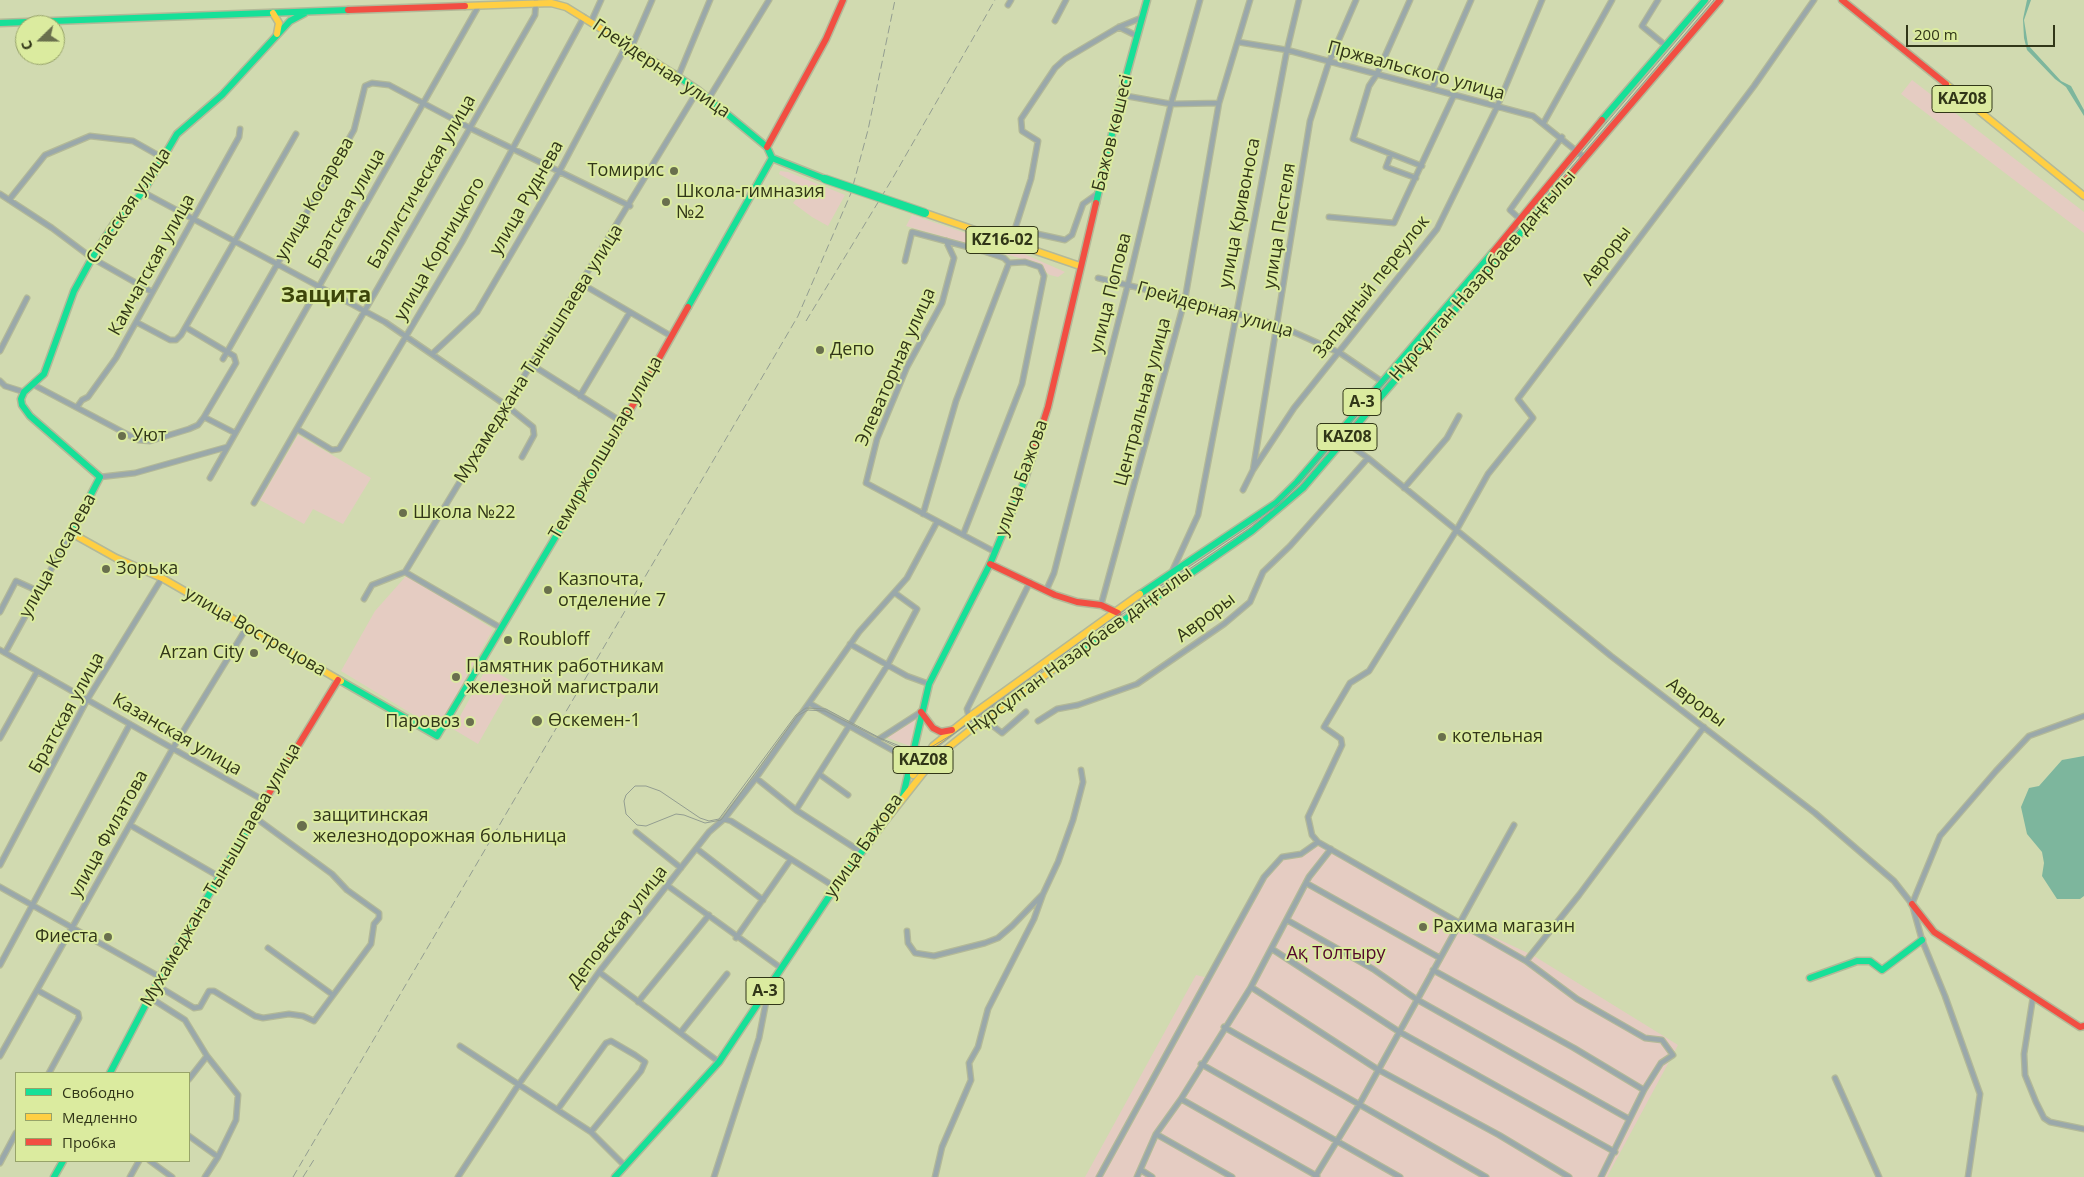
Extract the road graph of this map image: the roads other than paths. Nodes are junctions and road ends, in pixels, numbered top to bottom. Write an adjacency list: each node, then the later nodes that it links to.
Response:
1 (601, 0): 27 (street, улица Корницкого)
2 (652, 0): 36 (street, улица Руднева)
3 (710, 0): 41 (street)
4 (769, 0): 46 (street)
5 (844, 0): 56 (main road)
6 (1066, 0): 28 (street)
7 (1147, 0): 26 (main road, Бажов көшесі)
8 (1200, 0): 49 (street, улица Попова)
9 (1250, 0): 35 (street, Центральная улица)
10 (1299, 0): 38 (street, улица Кривоноса)
11 (1356, 0): 39 (street, улица Пестеля)
12 (1410, 0): 40 (street)
13 (1471, 0): 42 (street)
14 (1542, 0): 50 (street, Западный переулок)
15 (1612, 0): 51 (street)
16 (1658, 0): 37 (street)
17 (1705, 0): 37 (main road, Нұрсұлтан Назарбаев даңғылы / А-3)
18 (1720, 0): 62 (main road, Нұрсұлтан Назарбаев даңғылы / KAZ08)
19 (1814, 0): 128 (street, Авроры)
20 (1842, 0): 69 (main road, KAZ08)
21 (536, 2): 22 (main road, Грейдерная улица); 23 (main road, Грейдерная улица); 52 (street, Баллистическая улица)
22 (552, 2): 27 (main road, Грейдерная улица)
23 (478, 7): 24 (main road, Грейдерная улица); 47 (street, Братская улица)
24 (305, 12): 25 (main road, Грейдерная улица); 33 (main road, Спасская улица)
25 (273, 13): 30 (main road, Грейдерная улица); 33 (main road)
26 (1143, 17): 29 (street); 34 (main road, Бажов көшесі)
27 (588, 20): 36 (main road, Грейдерная улица); 57 (street, улица Корницкого)
28 (1055, 21)
29 (1130, 22): 31 (street); 32 (street)
30 (0, 23)
31 (1119, 27): 32 (street); 67 (street)
32 (1129, 30): 34 (street)
33 (276, 36): 60 (main road, Спасская улица)
34 (1137, 36): 44 (main road, Бажов көшесі)
35 (1238, 42): 38 (street, Пржвальского улица); 48 (street, Центральная улица)
36 (630, 44): 41 (main road, Грейдерная улица); 64 (street, улица Руднева)
37 (1667, 46): 58 (main road, Нұрсұлтан Назарбаев даңғылы / А-3)
38 (1287, 50): 39 (street, Пржвальского улица); 91 (street, улица Кривоноса)
39 (1329, 62): 40 (street, Пржвальского улица); 93 (street, улица Пестеля)
40 (1377, 74): 42 (street, Пржвальского улица); 59 (street)
41 (678, 77): 43 (main road, Грейдерная улица)
42 (1432, 89): 45 (street, Пржвальского улица)
43 (698, 90): 46 (main road, Грейдерная улица); 71 (street, Мухамеджана Тынышпаева улица)
44 (1122, 95): 49 (street); 67 (main road, Бажов көшесі)
45 (1454, 96): 50 (street, Пржвальского улица); 63 (street)
46 (709, 98): 56 (main road, Грейдерная улица)
47 (424, 102): 52 (street); 80 (street, улица Косарева); 85 (street, Братская улица)
48 (1219, 103): 49 (street); 88 (street, Центральная улица)
49 (1171, 104): 84 (street, улица Попова)
50 (1497, 108): 51 (street, Пржвальского улица); 99 (street, Западный переулок)
51 (1543, 124): 55 (street, Пржвальского улица)
52 (470, 128): 57 (street); 89 (street, Баллистическая улица)
53 (240, 129): 73 (street, Камчатская улица)
54 (296, 134): 75 (street)
55 (1562, 137): 58 (street, Пржвальского улица); 74 (street)
56 (766, 147): 61 (main road, Грейдерная улица)
57 (513, 149): 64 (street); 96 (street, улица Корницкого)
58 (1577, 149): 62 (street, Пржвальского улица); 74 (main road, Нұрсұлтан Назарбаев даңғылы / А-3)
59 (1391, 154): 63 (street); 65 (street)
60 (162, 158): 66 (main road, Спасская улица); 70 (street)
61 (772, 158): 81 (main road, KZ16-02, bridge); 95 (main road, Темиржолшылар улица)
62 (1585, 158): 116 (main road, Нұрсұлтан Назарбаев даңғылы / KAZ08)
63 (1422, 166): 65 (street)
64 (559, 172): 71 (street); 100 (street, улица Руднева)
65 (1416, 178): 72 (street)
66 (143, 192): 73 (street); 77 (main road, Спасская улица)
67 (1098, 193): 81 (main road, Бажов көшесі)
68 (0, 194): 70 (street)
69 (2084, 196)
70 (9, 200): 77 (street)
71 (630, 206): 83 (street, Мухамеджана Тынышпаева улица)
72 (1330, 216)
73 (194, 219): 75 (street); 86 (street, Камчатская улица)
74 (1521, 220): 103 (main road, Нұрсұлтан Назарбаев даңғылы / А-3)
75 (235, 240): 80 (street); 94 (street)
76 (946, 241): 78 (street); 79 (street); 126 (street, Элеваторная улица)
77 (92, 258): 86 (street); 105 (main road, Спасская улица)
78 (904, 261)
79 (1009, 263): 126 (street); 130 (street)
80 (277, 264): 85 (street); 98 (street, улица Косарева)
81 (1080, 266): 131 (main road, улица Бажова)
82 (1098, 278): 84 (street, Грейдерная улица)
83 (582, 284): 90 (street); 102 (street, Мухамеджана Тынышпаева улица)
84 (1128, 284): 88 (street, Грейдерная улица); 138 (street, улица Попова)
85 (319, 286): 89 (street); 114 (street, Братская улица)
86 (152, 292): 92 (street, Камчатская улица)
87 (28, 298): 97 (street)
88 (1185, 299): 91 (street, Грейдерная улица); 141 (street, Центральная улица)
89 (364, 311): 96 (street); 113 (street, Баллистическая улица)
90 (630, 312): 95 (street); 107 (street)
91 (1235, 312): 93 (street, Грейдерная улица); 135 (street, улица Кривоноса)
92 (136, 322): 94 (street); 109 (street, Камчатская улица)
93 (1278, 325): 99 (street, Грейдерная улица); 120 (street, улица Пестеля)
94 (187, 328): 98 (street)
95 (671, 336): 112 (main road, Темиржолшылар улица)
96 (405, 337): 100 (street); 113 (street, улица Корницкого)
97 (0, 351)
98 (227, 351): 101 (street, улица Косарева); 110 (street)
99 (1340, 353): 103 (street, Грейдерная улица); 120 (street, Западный переулок)
100 (432, 354): 108 (street)
101 (223, 359)
102 (532, 366): 107 (street); 108 (street, Мухамеджана Тынышпаева улица)
103 (1381, 380): 115 (main road, Нұрсұлтан Назарбаев даңғылы / А-3)
104 (0, 381): 106 (street)
105 (34, 385): 106 (main road, Спасская улица); 109 (street)
106 (24, 392): 121 (main road)
107 (580, 396): 112 (street)
108 (507, 406): 118 (street); 133 (street, Мухамеджана Тынышпаева улица)
109 (77, 408): 110 (street)
110 (204, 416): 114 (street)
111 (1459, 416): 123 (street)
112 (622, 422): 146 (main road, Темиржолшылар улица)
113 (297, 429): 125 (street, Баллистическая улица)
114 (235, 433): 117 (street, Братская улица)
115 (1334, 435): 116 (street, Авроры); 135 (main road, Нұрсұлтан Назарбаев даңғылы / А-3)
116 (1344, 441): 119 (street, Авроры); 135 (main road, Нұрсұлтан Назарбаев даңғылы / KAZ08)
117 (228, 446): 121 (street, улица Косарева); 122 (street, Братская улица)
118 (522, 457)
119 (1368, 458): 123 (street, Авроры); 160 (street, Авроры)
120 (1252, 470): 124 (street, улица Пестеля)
121 (100, 477): 129 (main road, улица Косарева)
122 (210, 478)
123 (1404, 488): 128 (street, Авроры)
124 (1243, 490)
125 (254, 503)
126 (923, 514): 127 (street)
127 (937, 522): 130 (street); 139 (street, Деповская улица)
128 (1456, 531): 163 (street, Авроры); 182 (street)
129 (71, 533): 134 (main road, улица Вострецова); 137 (street, улица Косарева)
130 (963, 535): 131 (street)
131 (995, 552): 132 (main road, улица Бажова)
132 (990, 564): 136 (main road); 152 (main road, улица Бажова)
133 (405, 572): 140 (street); 146 (street)
134 (162, 578): 145 (main road, улица Вострецова); 153 (street, Братская улица)
135 (1173, 579): 142 (main road, Нұрсұлтан Назарбаев даңғылы / А-3); 144 (main road, Нұрсұлтан Назарбаев даңғылы / KAZ08)
136 (1030, 582): 138 (main road); 158 (street)
137 (38, 591): 143 (street); 148 (street, улица Косарева)
138 (1046, 591): 141 (main road)
139 (895, 593): 147 (street, Деповская улица); 149 (street)
140 (364, 599)
141 (1101, 605): 142 (main road)
142 (1115, 611): 144 (main road); 158 (main road, Нұрсұлтан Назарбаев даңғылы / А-3)
143 (0, 612)
144 (1125, 617): 159 (main road, Нұрсұлтан Назарбаев даңғылы / KAZ08)
145 (247, 627): 151 (main road, улица Вострецова); 168 (street, улица Филатова)
146 (501, 628): 165 (main road, Темиржолшылар улица)
147 (850, 644): 149 (street); 154 (street, Деповская улица)
148 (2, 652): 150 (street, Казанская улица)
149 (887, 666): 152 (street); 162 (street)
150 (37, 672): 153 (street, Казанская улица); 166 (street)
151 (338, 680): 165 (main road, улица Вострецова); 175 (main road, Мухамеджана Тынышпаева улица)
152 (929, 684): 155 (main road, улица Бажова)
153 (88, 700): 161 (street, Казанская улица); 187 (street, Братская улица)
154 (810, 703): 162 (street); 172 (street, Деповская улица)
155 (921, 712): 164 (main road); 167 (street); 169 (main road, улица Бажова)
156 (1026, 712): 159 (street)
157 (2084, 716): 196 (street)
158 (969, 717): 164 (main road, Нұрсұлтан Назарбаев даңғылы / А-3)
159 (984, 719): 174 (main road, Нұрсұлтан Назарбаев даңғылы / KAZ08)
160 (1038, 720)
161 (130, 724): 168 (street, Казанская улица); 197 (street)
162 (850, 727): 167 (street); 171 (street)
163 (1704, 727): 196 (street, Авроры); 208 (street)
164 (952, 730): 174 (main road, Нұрсұлтан Назарбаев даңғылы / KAZ08)
165 (437, 736)
166 (0, 738)
167 (876, 741): 169 (street)
168 (172, 748): 175 (street, Казанская улица); 180 (street, улица Филатова)
169 (908, 767): 174 (main road, улица Бажова)
170 (1081, 770): 194 (street)
171 (819, 774): 173 (street); 176 (street)
172 (756, 778): 176 (street); 178 (street, Деповская улица)
173 (848, 795)
174 (903, 796): 185 (main road, улица Бажова / A-3)
175 (263, 800): 177 (main road, Мухамеджана Тынышпаева улица)
176 (796, 810): 185 (street)
177 (253, 816): 189 (main road, Мухамеджана Тынышпаева улица); 219 (street)
178 (724, 819): 183 (street, Деповская улица); 186 (street)
179 (1514, 824): 200 (street)
180 (130, 825): 189 (street); 201 (street, улица Филатова)
181 (636, 832): 188 (street)
182 (1318, 842): 184 (street); 266 (street)
183 (697, 849): 188 (street, Деповская улица); 195 (street)
184 (1331, 849): 190 (street); 200 (street)
185 (863, 853): 193 (main road, улица Бажова / A-3)
186 (791, 859): 193 (street); 195 (street)
187 (0, 865)
188 (681, 868): 191 (street, Деповская улица)
189 (218, 876): 214 (main road, Мухамеджана Тынышпаева улица)
190 (1306, 883): 199 (street); 207 (street)
191 (668, 886): 198 (street); 212 (street, Деповская улица)
192 (0, 887): 197 (street)
193 (836, 887): 210 (main road, улица Бажова / A-3)
194 (1044, 894): 202 (street); 265 (street)
195 (763, 900): 203 (street)
196 (1912, 904): 204 (street); 221 (main road)
197 (31, 906): 201 (street); 209 (street)
198 (709, 916): 203 (street); 223 (street)
199 (1287, 920): 206 (street); 222 (street)
200 (1460, 922): 207 (street); 208 (street)
201 (72, 928): 214 (street); 218 (street, улица Филатова)
202 (907, 931)
203 (736, 938): 210 (street)
204 (1922, 940): 215 (main road); 276 (street)
205 (268, 948): 219 (street)
206 (1272, 949): 217 (street); 227 (street)
207 (1440, 958): 211 (street)
208 (1526, 961): 239 (street)
209 (0, 965)
210 (781, 968): 216 (main road, улица Бажова / A-3)
211 (1433, 970): 222 (street); 239 (street)
212 (599, 972): 223 (street); 238 (street, Деповская улица)
213 (727, 974): 226 (street)
214 (160, 978): 219 (street); 220 (main road, Мухамеджана Тынышпаева улица)
215 (1810, 978)
216 (770, 983): 231 (main road, улица Бажова / A-3); 264 (street)
217 (1251, 987): 225 (street); 233 (street)
218 (37, 990): 229 (street, улица Филатова); 234 (street)
219 (333, 995)
220 (150, 996): 230 (street); 235 (main road, Мухамеджана Тынышпаева улица)
221 (2033, 997): 224 (main road); 244 (street)
222 (1416, 999): 227 (street); 243 (street)
223 (638, 1002): 226 (street)
224 (2084, 1026)
225 (1224, 1027): 232 (street); 241 (street)
226 (681, 1032): 231 (street)
227 (1398, 1032): 233 (street); 250 (street)
228 (460, 1046): 238 (street)
229 (0, 1056)
230 (207, 1056): 236 (street); 251 (street)
231 (718, 1062): 256 (main road, улица Бажова / A-3)
232 (1201, 1064): 240 (street); 249 (street)
233 (1376, 1069): 241 (street); 273 (street)
234 (50, 1072)
235 (111, 1072)
236 (190, 1078)
237 (1835, 1078): 275 (street)
238 (519, 1084): 242 (street); 262 (street, Деповская улица)
239 (1644, 1090): 243 (street)
240 (1181, 1099): 246 (street); 270 (street)
241 (1359, 1105): 249 (street); 272 (street)
242 (558, 1109): 245 (street); 245 (street)
243 (1629, 1118): 250 (street)
244 (2084, 1129)
245 (591, 1132): 256 (street)
246 (1156, 1134): 257 (street); 269 (street)
247 (15, 1135): 255 (street)
248 (190, 1137): 251 (street)
249 (1336, 1141): 270 (street); 271 (street)
250 (1615, 1152): 274 (street)
251 (218, 1157): 261 (street)
252 (63, 1162): 258 (main road)
253 (138, 1162): 259 (street)
254 (151, 1162): 260 (street)
255 (0, 1163)
256 (625, 1166): 263 (main road, улица Бажова / A-3)
257 (1141, 1170): 267 (street); 268 (street)
258 (54, 1177)
259 (130, 1177)
260 (172, 1177)
261 (205, 1177)
262 (458, 1177)
263 (615, 1177)
264 (714, 1177)
265 (935, 1177)
266 (1098, 1177)
267 (1137, 1177)
268 (1152, 1177)
269 (1232, 1177)
270 (1317, 1177)
271 (1400, 1177)
272 (1486, 1177)
273 (1569, 1177)
274 (1601, 1177)
275 (1878, 1177)
276 (1968, 1177)

